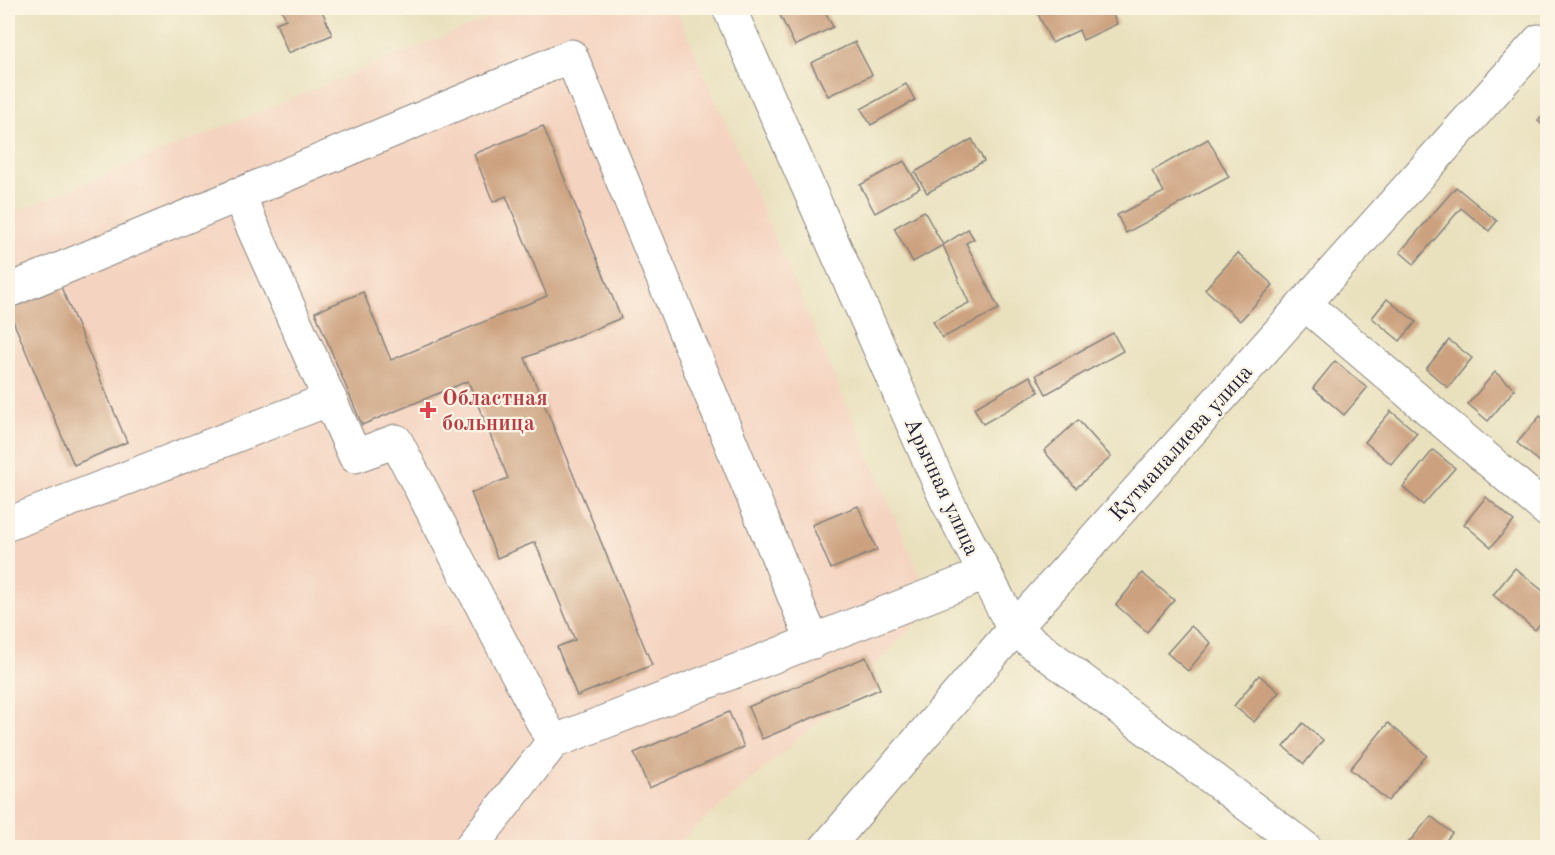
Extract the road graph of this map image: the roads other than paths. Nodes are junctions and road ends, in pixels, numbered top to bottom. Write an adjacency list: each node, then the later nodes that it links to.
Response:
1 (729, 8): 9 (street, Арычная улица)
2 (1543, 45): 5 (street, Кутманалиева улица)
3 (238, 194): 4 (street); 6 (street); 11 (street)
4 (8, 291)
5 (1305, 304): 7 (street); 10 (street, Кутманалиева улица)
6 (330, 399): 8 (street); 12 (street)
7 (1548, 511)
8 (8, 524)
9 (985, 574): 10 (street, Арычная улица); 11 (street)
10 (1014, 629): 14 (street, Кутманалиева улица); 15 (street, Арычная улица)
11 (813, 642): 12 (street)
12 (553, 742): 13 (street)
13 (470, 848)
14 (826, 848)
15 (1305, 848)

